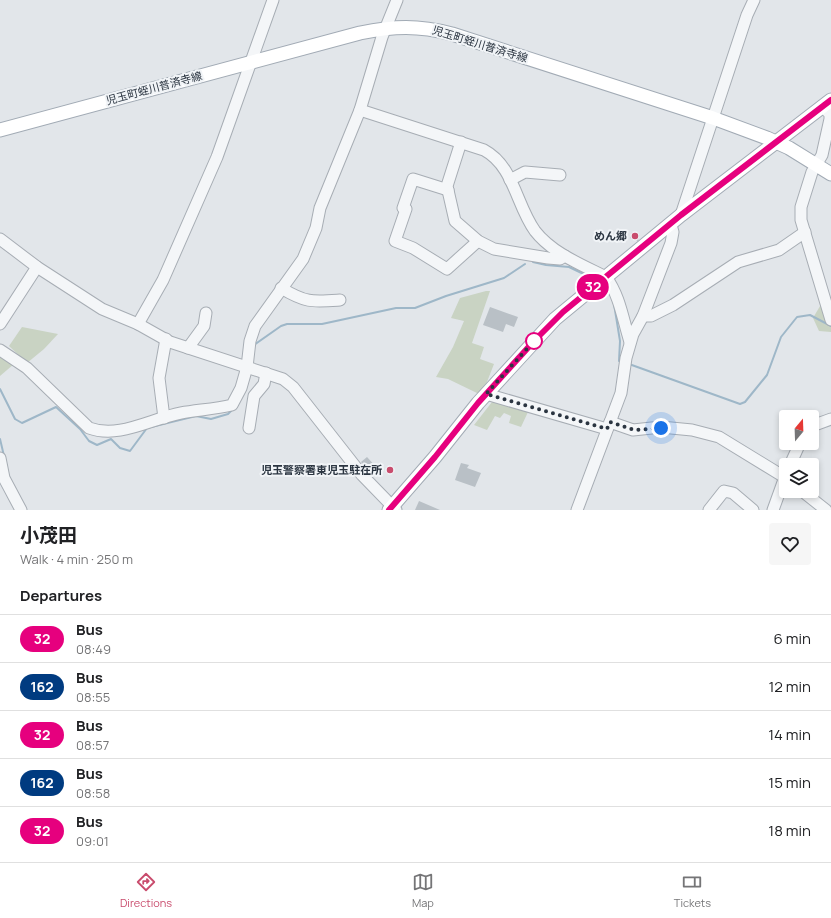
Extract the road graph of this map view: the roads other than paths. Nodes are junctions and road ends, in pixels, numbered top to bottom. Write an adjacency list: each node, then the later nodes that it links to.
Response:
1 (273, 0): 5 (street)
2 (397, 0): 4 (street)
3 (754, 0): 8 (street)
4 (386, 27): 5 (main road, 児玉町蛭川普済寺線); 7 (street); 8 (main road, 児玉町蛭川普済寺線)
5 (251, 62): 9 (main road, 児玉町蛭川普済寺線); 31 (street)
6 (827, 103): 11 (main road); 12 (street)
7 (360, 110): 10 (street); 25 (street)
8 (713, 118): 11 (main road, 児玉町蛭川普済寺線); 17 (street)
9 (0, 130)
10 (461, 142): 15 (street); 16 (street)
11 (777, 142): 12 (main road, 児玉町蛭川普済寺線); 17 (main road)
12 (816, 164): 13 (main road, 児玉町蛭川普済寺線); 19 (street)
13 (831, 174)
14 (560, 175): 15 (street)
15 (510, 180): 22 (street)
16 (448, 190): 21 (street); 21 (street)
17 (681, 215): 18 (main road)
18 (671, 225): 24 (main road); 28 (street)
19 (806, 232): 28 (street); 29 (street)
20 (0, 239): 23 (street)
21 (478, 240): 22 (street)
22 (566, 256): 24 (street)
23 (37, 267): 30 (street); 31 (street)
24 (606, 277): 33 (street); 38 (main road)
25 (281, 288): 26 (street); 36 (street)
26 (340, 300)
27 (206, 313): 34 (street)
28 (643, 316): 33 (street)
29 (831, 320)
30 (0, 324)
31 (138, 324): 32 (street)
32 (166, 339): 34 (street); 39 (street)
33 (630, 342): 42 (street)
34 (188, 348): 36 (street)
35 (0, 350): 39 (street)
36 (247, 367): 37 (street); 39 (street)
37 (266, 373): 43 (street); 48 (street)
38 (486, 394): 42 (street); 48 (main road)
39 (164, 418)
40 (831, 419): 41 (street)
41 (819, 423)
42 (609, 426): 45 (street); 50 (street)
43 (249, 428)
44 (0, 458): 49 (street)
45 (779, 472)
46 (779, 494): 53 (street)
47 (811, 498): 54 (street)
48 (392, 509)
49 (21, 510)
50 (577, 510)
51 (709, 510): 52 (street)
52 (753, 510)
53 (773, 510)
54 (826, 510)

